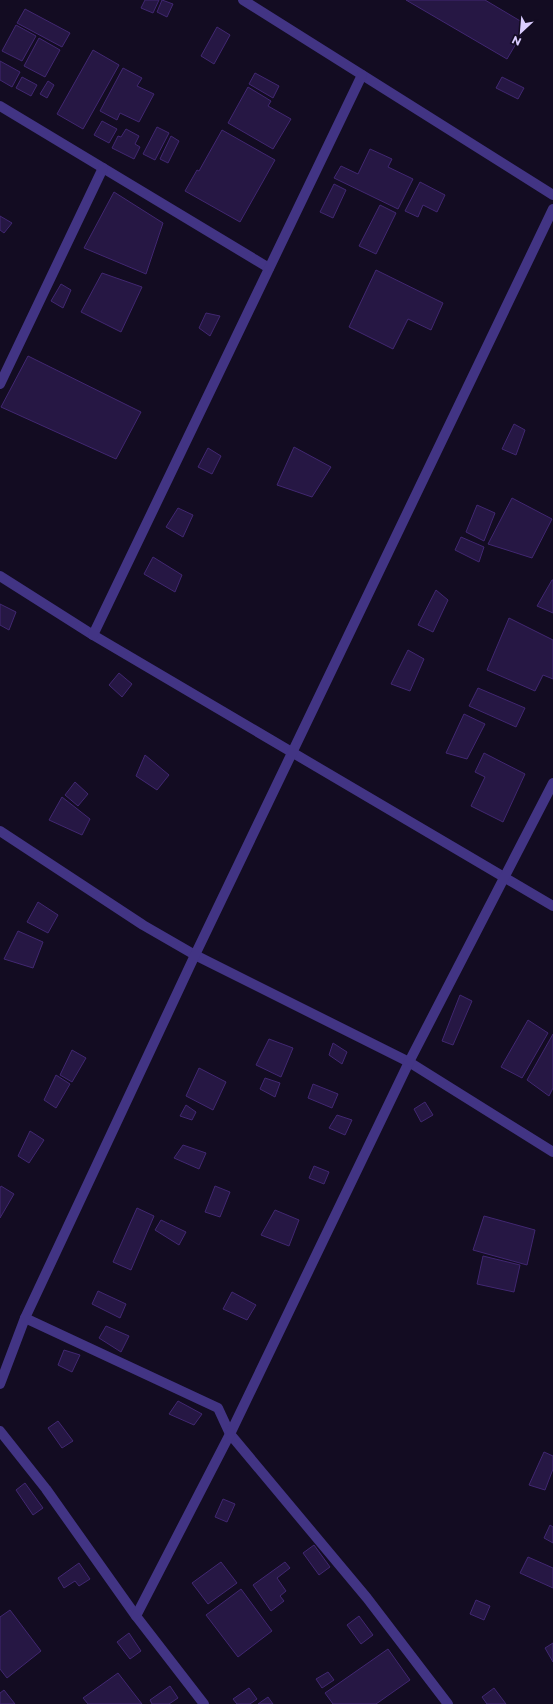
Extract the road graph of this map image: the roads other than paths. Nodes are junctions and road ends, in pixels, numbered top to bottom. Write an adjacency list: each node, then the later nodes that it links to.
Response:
1 (243, 0): 2 (street)
2 (362, 76): 5 (street); 7 (street)
3 (0, 106): 4 (street)
4 (103, 168): 7 (street); 8 (street)
5 (553, 195)
6 (553, 209): 11 (street)
7 (269, 268): 10 (street)
8 (0, 384)
9 (0, 576): 10 (street)
10 (93, 635): 11 (street)
11 (293, 753): 14 (street); 16 (street)
12 (553, 783): 14 (street)
13 (0, 831): 16 (street)
14 (505, 877): 15 (street); 17 (street)
15 (553, 906)
16 (195, 955): 17 (street); 19 (street)
17 (409, 1062): 18 (street); 22 (street)
18 (553, 1152)
19 (25, 1318): 20 (street); 22 (street)
20 (0, 1384)
21 (0, 1431): 23 (street)
22 (230, 1434): 23 (street); 25 (street)
23 (136, 1616): 24 (street)
24 (204, 1704)
25 (448, 1704)

